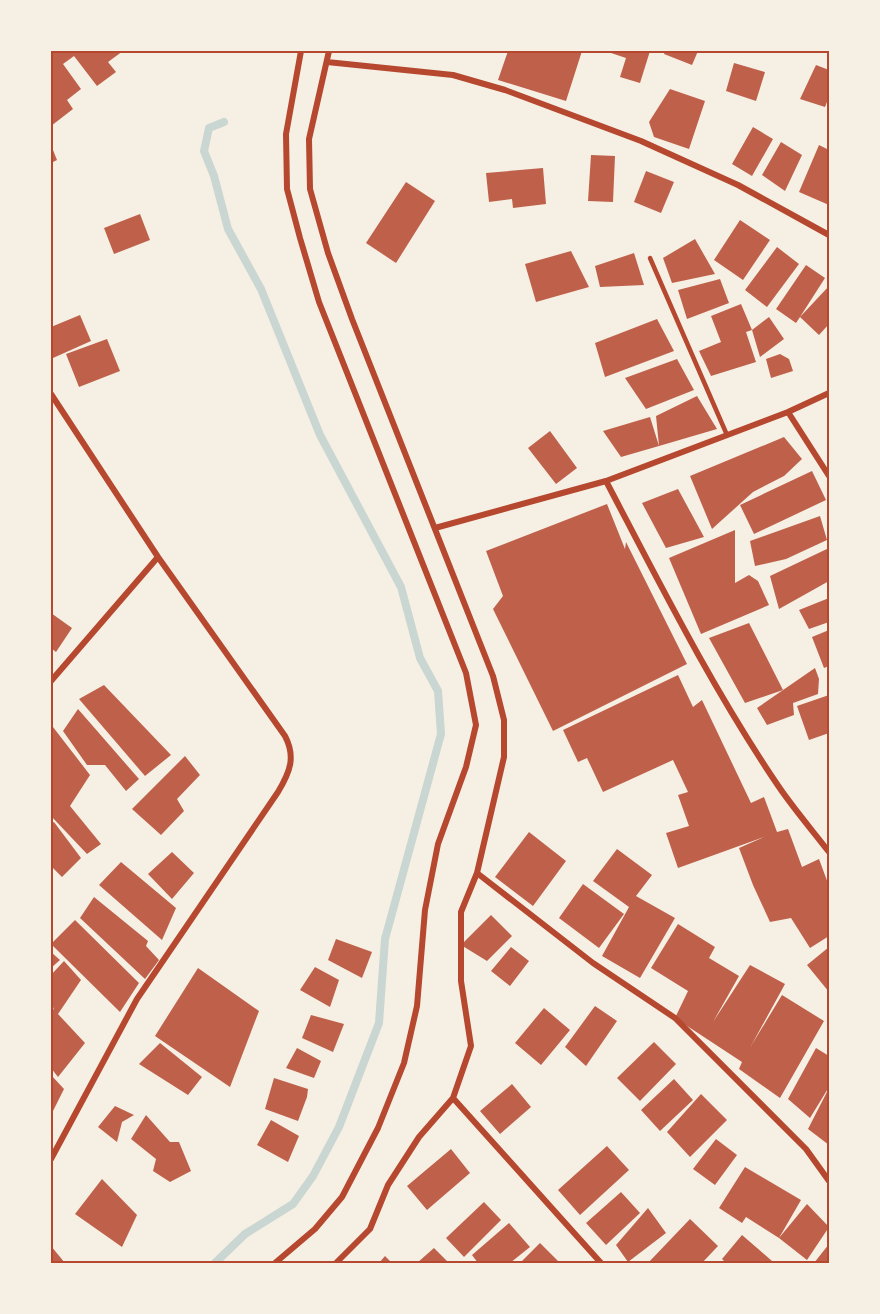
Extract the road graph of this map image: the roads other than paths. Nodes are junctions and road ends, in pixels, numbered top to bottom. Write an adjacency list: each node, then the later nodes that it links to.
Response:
1 (301, 51): 20 (street)
2 (329, 51): 3 (street)
3 (327, 62): 4 (street); 12 (street)
4 (829, 235)
5 (650, 258): 9 (lane)
6 (829, 393): 8 (street)
7 (51, 394): 13 (street)
8 (788, 412): 9 (street); 10 (street)
9 (728, 435): 11 (street)
10 (829, 476)
11 (606, 481): 12 (street); 15 (street)
12 (435, 528): 16 (street)
13 (158, 557): 14 (street); 18 (street)
14 (51, 681)
15 (829, 852)
16 (477, 873): 17 (street); 19 (street)
17 (453, 1098): 21 (street); 22 (street)
18 (51, 1159)
19 (829, 1181)
20 (275, 1263)
21 (336, 1263)
22 (601, 1263)

